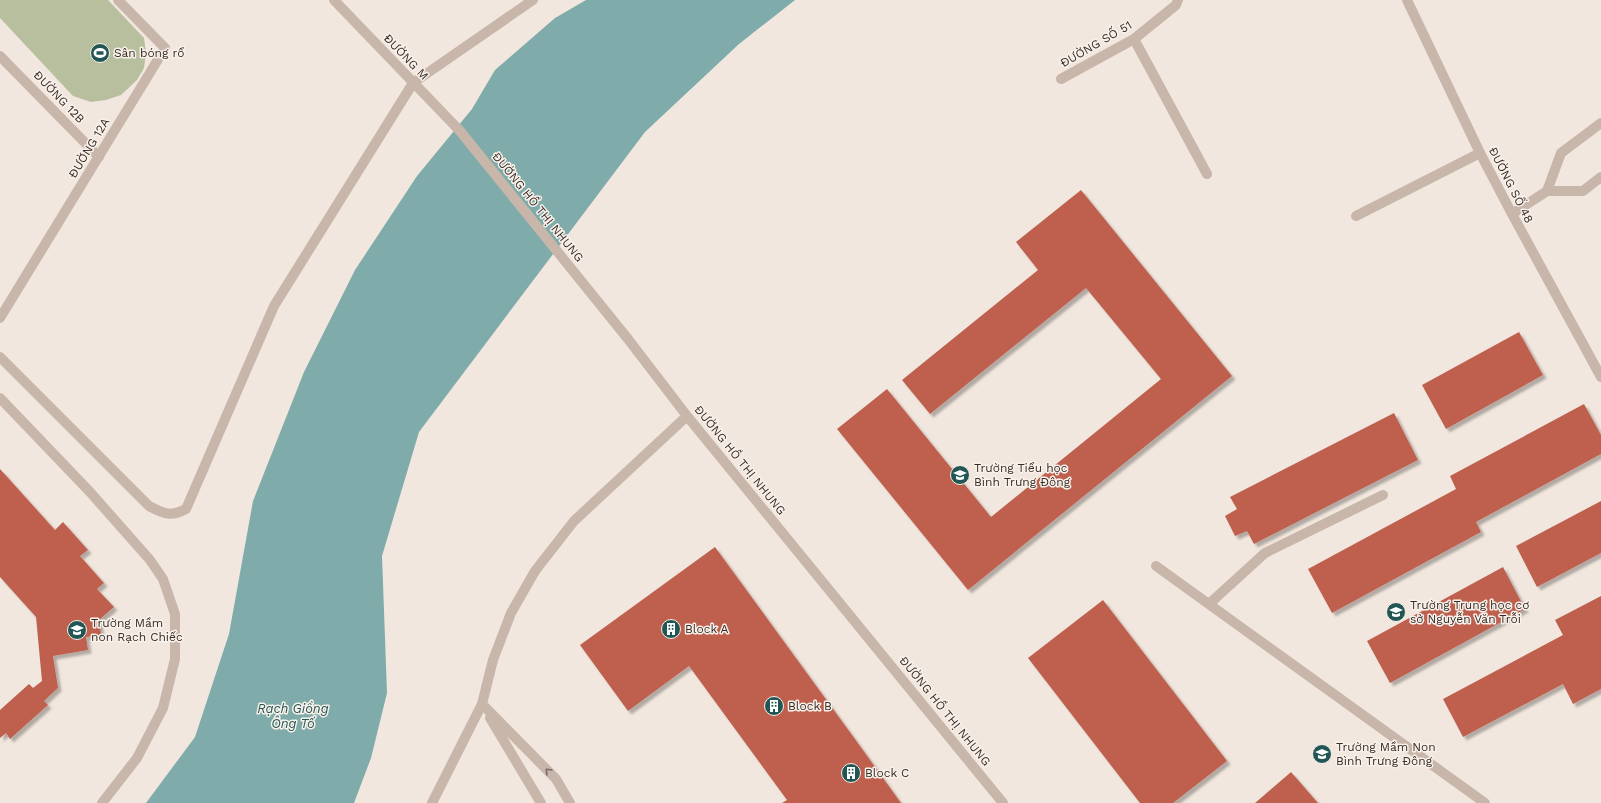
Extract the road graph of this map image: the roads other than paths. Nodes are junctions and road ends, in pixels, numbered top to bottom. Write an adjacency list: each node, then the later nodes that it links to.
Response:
1 (118, 0): 13 (street, ĐƯỜNG 12A)
2 (334, 0): 9 (street, ĐƯỜNG M)
3 (533, 0): 9 (street)
4 (1178, 0): 6 (street, ĐƯỜNG SỐ 51)
5 (1407, 0): 12 (street, ĐƯỜNG SỐ 48)
6 (1134, 39): 8 (street, ĐƯỜNG SỐ 51); 14 (street)
7 (0, 56): 13 (street, ĐƯỜNG 12B)
8 (1062, 79)
9 (413, 84): 11 (street, ĐƯỜNG M); 20 (street)
10 (1601, 123): 16 (street)
11 (460, 131): 23 (street, ĐƯỜNG HỒ THỊ NHUNG)
12 (1480, 153): 17 (street, ĐƯỜNG SỐ 48); 18 (street)
13 (99, 157): 19 (street, ĐƯỜNG 12A)
14 (1207, 174)
15 (1601, 177): 16 (street)
16 (1546, 191): 17 (street)
17 (1512, 214): 21 (street, ĐƯỜNG SỐ 48)
18 (1356, 216)
19 (0, 318)
20 (0, 356)
21 (1601, 377)
22 (0, 398): 29 (street)
23 (687, 416): 27 (street); 28 (street, ĐƯỜNG HỒ THỊ NHUNG)
24 (1383, 495): 26 (street)
25 (1156, 566): 26 (street)
26 (1209, 604): 33 (street)
27 (482, 704): 30 (street); 31 (street); 32 (street, one-way to 27)
28 (1000, 802)
29 (102, 803)
30 (432, 803)
31 (541, 803)
32 (570, 803)
33 (1485, 803)

